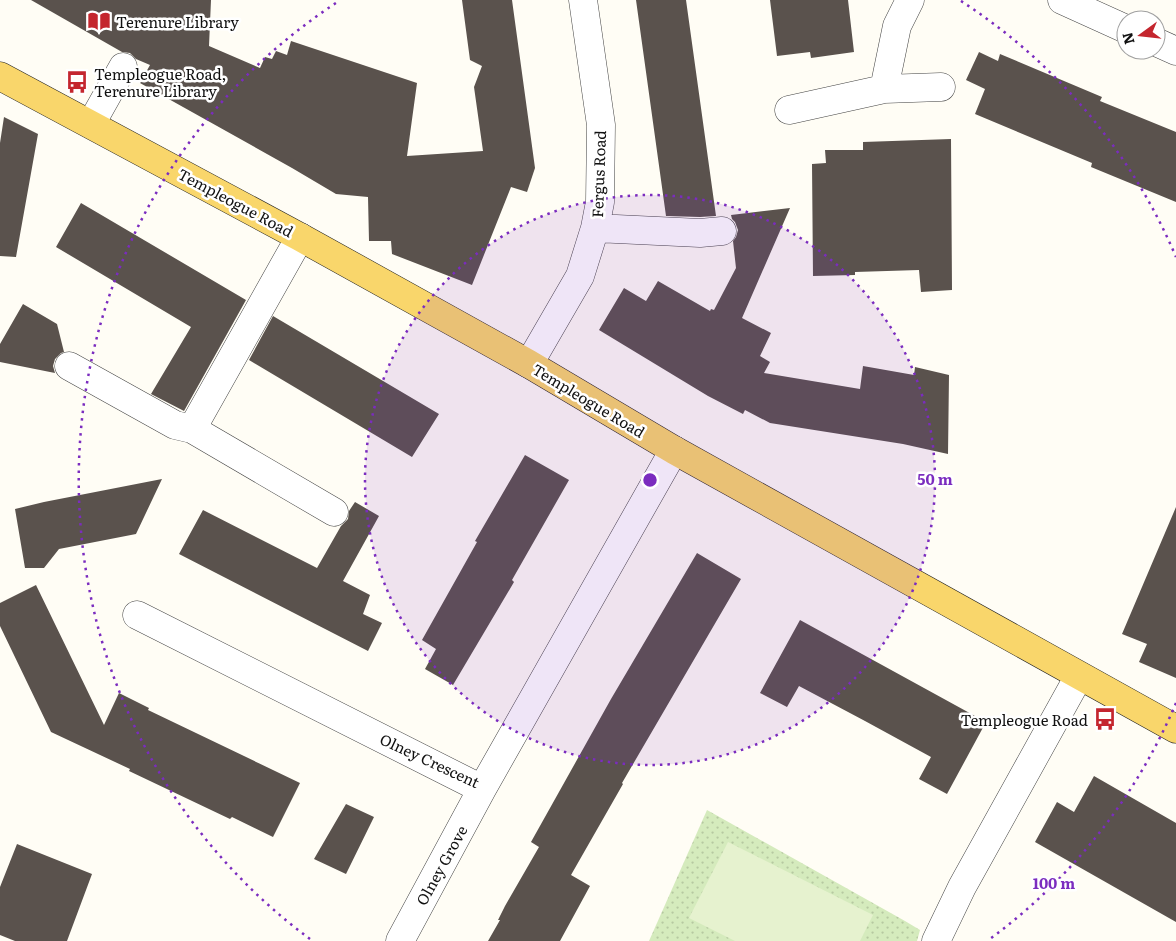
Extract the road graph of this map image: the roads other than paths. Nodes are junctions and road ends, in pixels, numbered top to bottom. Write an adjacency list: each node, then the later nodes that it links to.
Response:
1 (582, 0): 11 (street, Fergus Road)
2 (910, 0): 8 (street)
3 (1062, 0): 4 (street)
4 (1116, 24)
5 (123, 67): 10 (street)
6 (0, 76): 10 (main road, Templeogue Road)
7 (940, 87): 8 (street)
8 (884, 89): 9 (street)
9 (789, 110)
10 (91, 124): 13 (main road, Templeogue Road)
11 (595, 228): 12 (street); 14 (street, Fergus Road)
12 (722, 231)
13 (300, 237): 14 (main road, Templeogue Road); 16 (street)
14 (529, 364): 17 (main road, Templeogue Road)
15 (69, 366): 16 (street)
16 (192, 429): 18 (street)
17 (674, 450): 20 (main road, Templeogue Road); 22 (street, Olney Crescent)
18 (334, 512)
19 (138, 615): 22 (street, Olney Crescent)
20 (1080, 676): 21 (main road, Templeogue Road); 24 (street)
21 (1176, 729)
22 (482, 789): 23 (street, Olney Grove)
23 (400, 941)
24 (936, 941)

